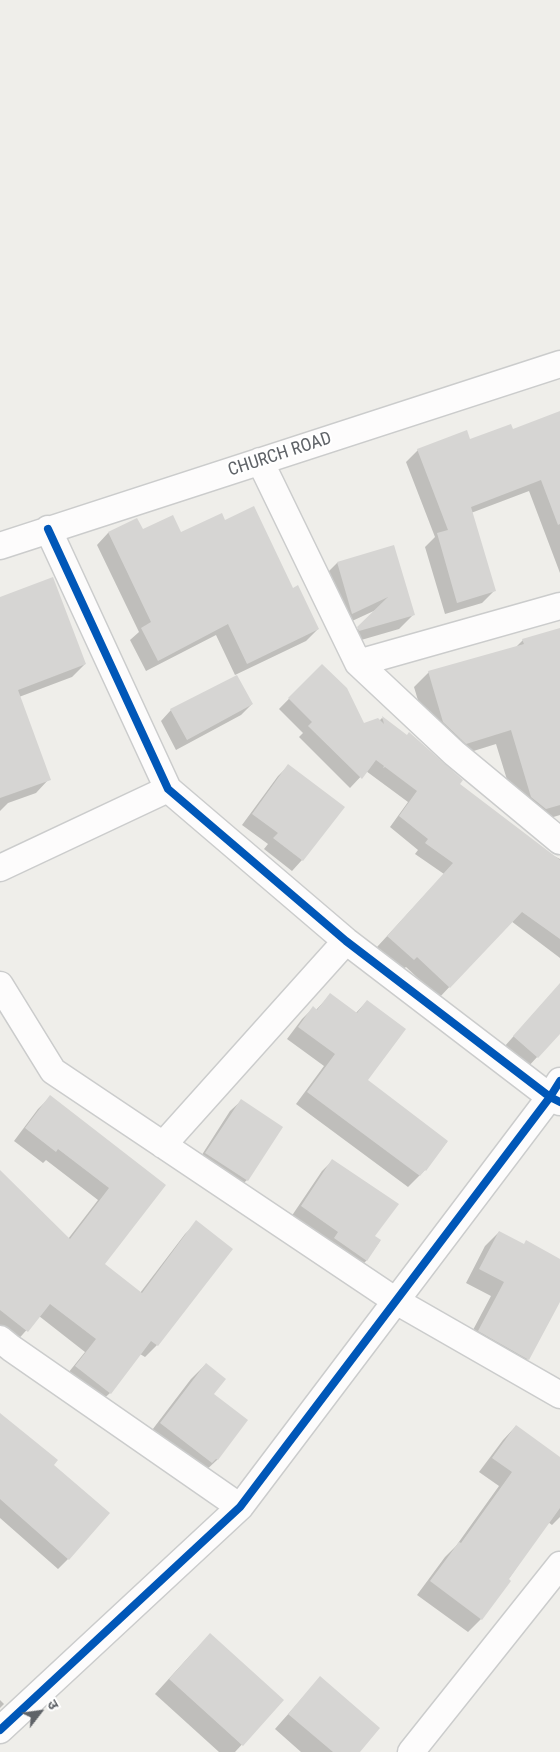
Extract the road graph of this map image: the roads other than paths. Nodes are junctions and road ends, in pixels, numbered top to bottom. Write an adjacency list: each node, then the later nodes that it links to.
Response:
1 (560, 364): 2 (street, CHURCH ROAD)
2 (260, 461): 3 (street, CHURCH ROAD); 6 (street)
3 (48, 529): 4 (street, CHURCH ROAD); 7 (street)
4 (0, 546)
5 (560, 606): 6 (street)
6 (358, 662): 8 (street)
7 (168, 789): 9 (street); 10 (street)
8 (560, 841)
9 (0, 868)
10 (346, 941): 12 (street); 13 (street)
11 (0, 985): 13 (street)
12 (557, 1093): 14 (street)
13 (163, 1145): 14 (street)
14 (396, 1302): 16 (street); 17 (street)
15 (4, 1348): 17 (street)
16 (560, 1395)
17 (240, 1507): 19 (street)
18 (560, 1566): 20 (street)
19 (0, 1730)
20 (411, 1752)

